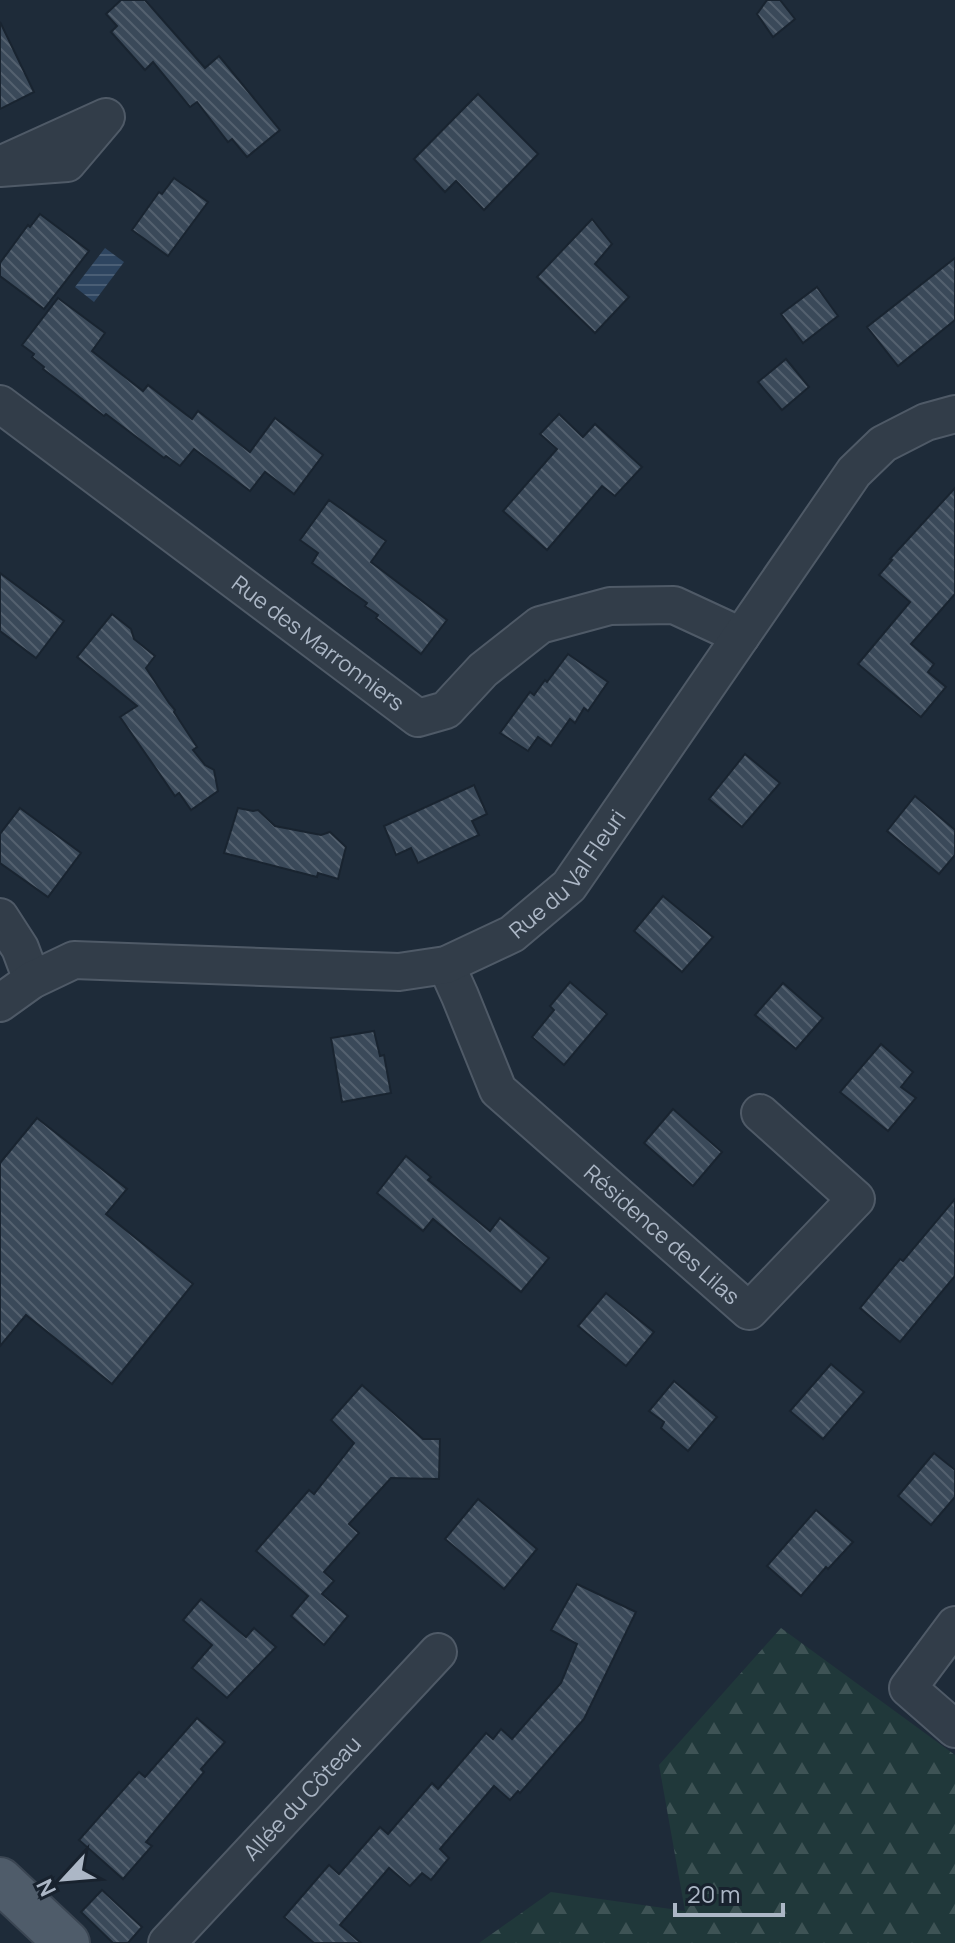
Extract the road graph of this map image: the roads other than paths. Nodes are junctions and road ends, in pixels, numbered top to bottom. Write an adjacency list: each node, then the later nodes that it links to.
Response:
1 (0, 404): 3 (street, Rue des Marronniers)
2 (955, 414): 3 (street, Rue du Val Fleuri)
3 (741, 636): 5 (street, Rue du Val Fleuri)
4 (0, 917): 6 (street)
5 (446, 965): 6 (street, Rue du Val Fleuri); 8 (street, Résidence des Lilas)
6 (32, 980): 7 (street, Rue du Val Fleuri)
7 (0, 1003)
8 (760, 1113)
9 (955, 1625): 11 (street)
10 (438, 1652): 14 (street, Allée du Côteau)
11 (955, 1729)
12 (0, 1880): 13 (main road)
13 (67, 1943)
14 (167, 1943)

